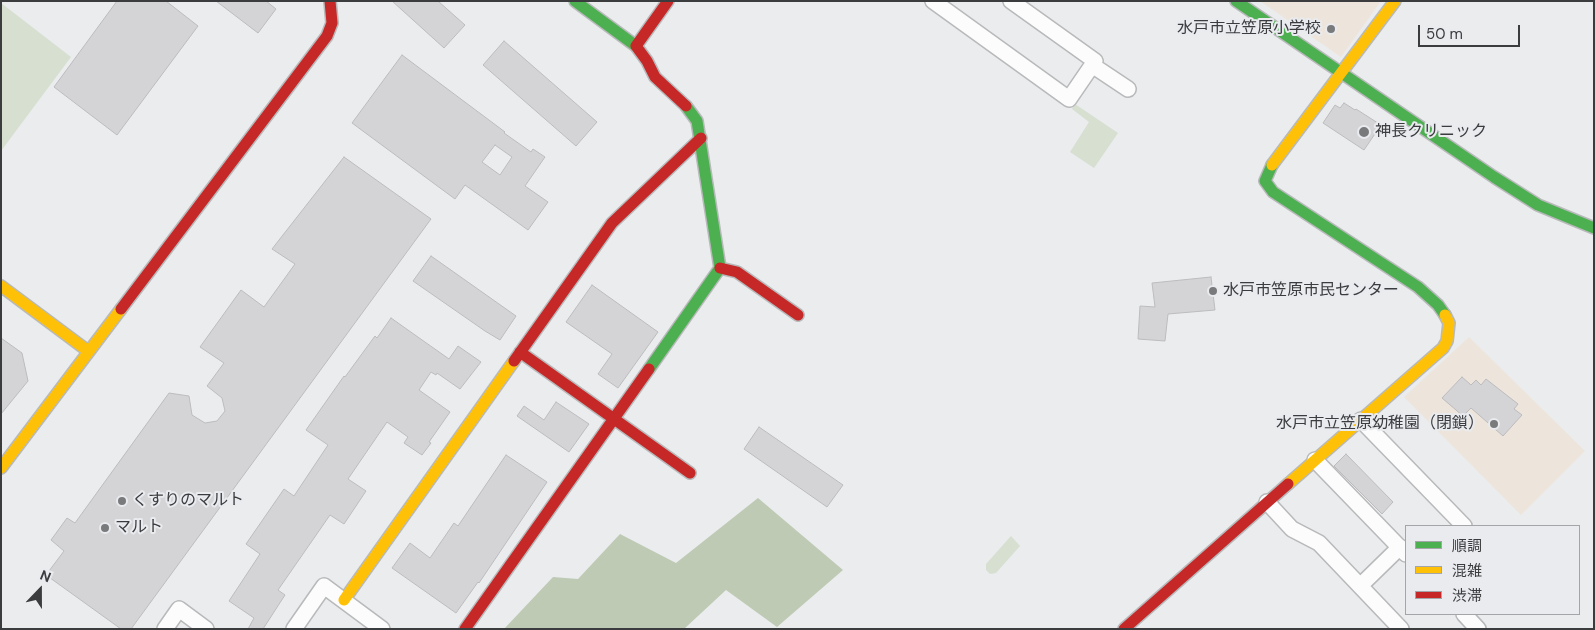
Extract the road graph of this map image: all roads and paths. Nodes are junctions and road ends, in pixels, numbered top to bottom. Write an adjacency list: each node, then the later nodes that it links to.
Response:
1 (330, 1): 17 (street)
2 (575, 1): 8 (street)
3 (668, 1): 8 (street)
4 (934, 1): 9 (street)
5 (1011, 1): 9 (street)
6 (1236, 1): 10 (street)
7 (1395, 1): 10 (street)
8 (636, 46): 12 (street)
9 (1092, 64): 11 (street)
10 (1342, 73): 13 (street); 20 (street)
11 (1128, 89)
12 (700, 138): 14 (street); 18 (street)
13 (1594, 228)
14 (720, 268): 16 (street); 19 (street)
15 (1, 286): 17 (street)
16 (798, 315)
17 (88, 351): 22 (street)
18 (520, 352): 19 (street); 28 (street)
19 (614, 420): 23 (street); 34 (street)
20 (1361, 420): 21 (street); 25 (street)
21 (1315, 460): 24 (street); 26 (street)
22 (1, 468)
23 (690, 473)
24 (1266, 502): 27 (street); 35 (street)
25 (1463, 525)
26 (1403, 551): 27 (street)
27 (1360, 586): 36 (street)
28 (344, 600): 32 (street); 33 (street)
29 (1465, 615): 37 (street)
30 (165, 629): 31 (street)
31 (206, 629)
32 (294, 629)
33 (382, 629)
34 (465, 629)
35 (1124, 629)
36 (1401, 629)
37 (1478, 629)

